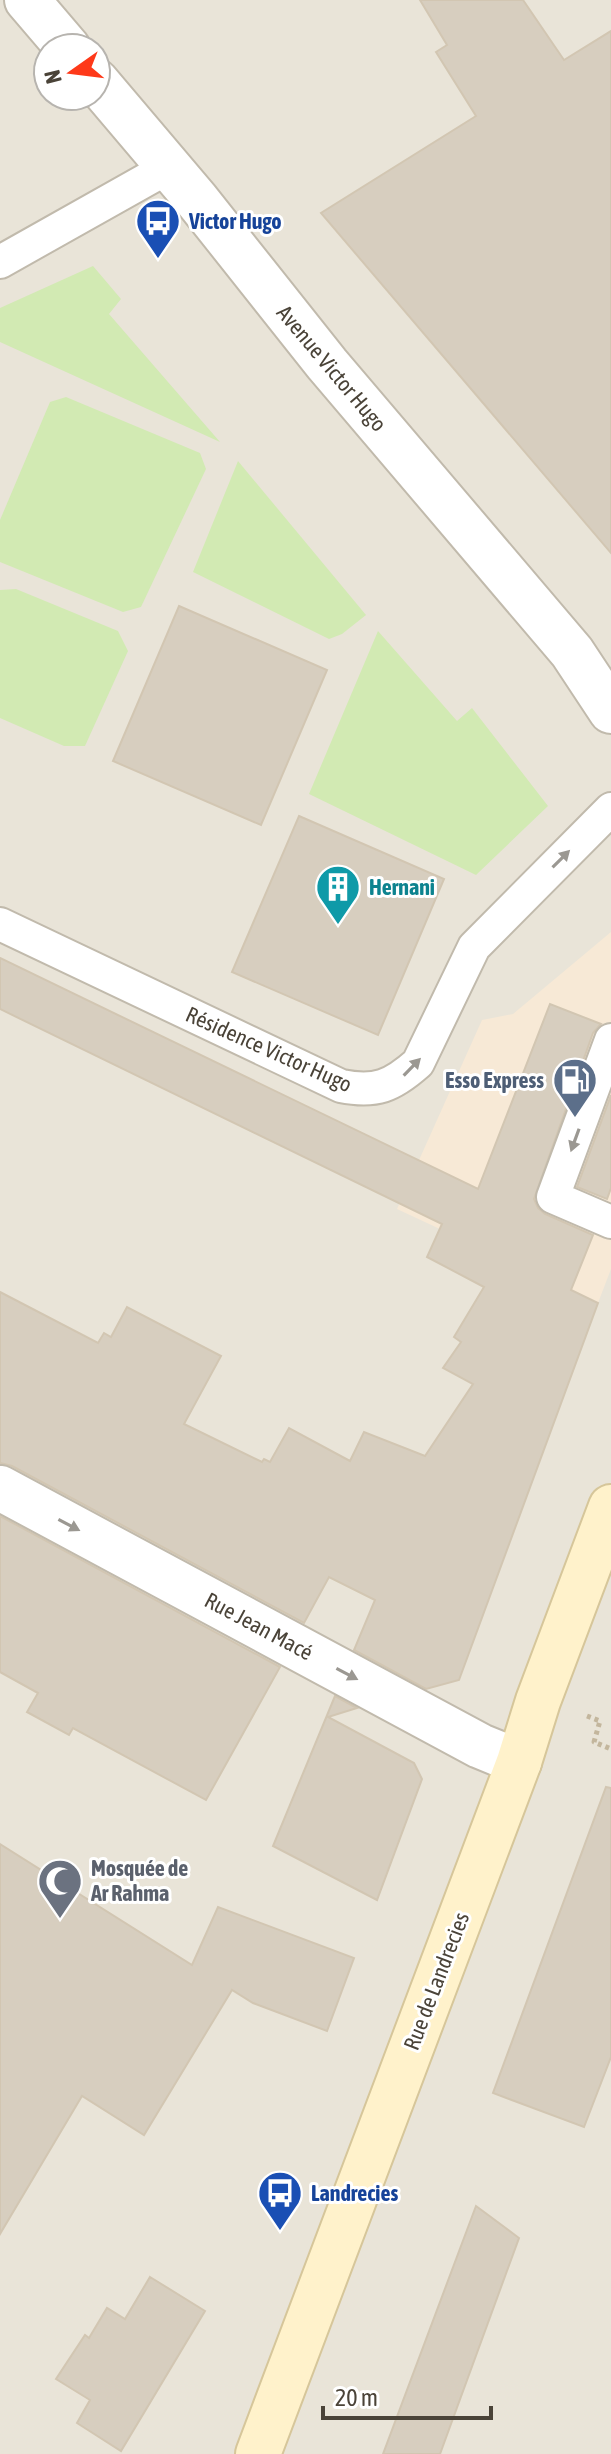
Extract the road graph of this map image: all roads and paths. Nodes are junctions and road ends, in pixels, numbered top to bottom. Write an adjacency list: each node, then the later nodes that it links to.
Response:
1 (27, 0): 2 (street)
2 (54, 32)
3 (112, 100): 4 (street, Avenue Victor Hugo)
4 (169, 167): 5 (lane); 6 (street, Avenue Victor Hugo)
5 (0, 262)
6 (572, 652): 7 (street, Avenue Victor Hugo); 8 (street, Avenue Victor Hugo)
7 (611, 682)
8 (611, 711)
9 (611, 809): 10 (lane, Résidence Victor Hugo, one-way to 9)
10 (0, 924)
11 (611, 1040): 12 (lane, one-way to 12)
12 (611, 1222)
13 (0, 1488): 15 (street, Rue Jean Macé, one-way to 15)
14 (611, 1507): 15 (main road, Rue de Landrecies)
15 (519, 1762): 16 (main road, Rue de Landrecies)
16 (258, 2454)

